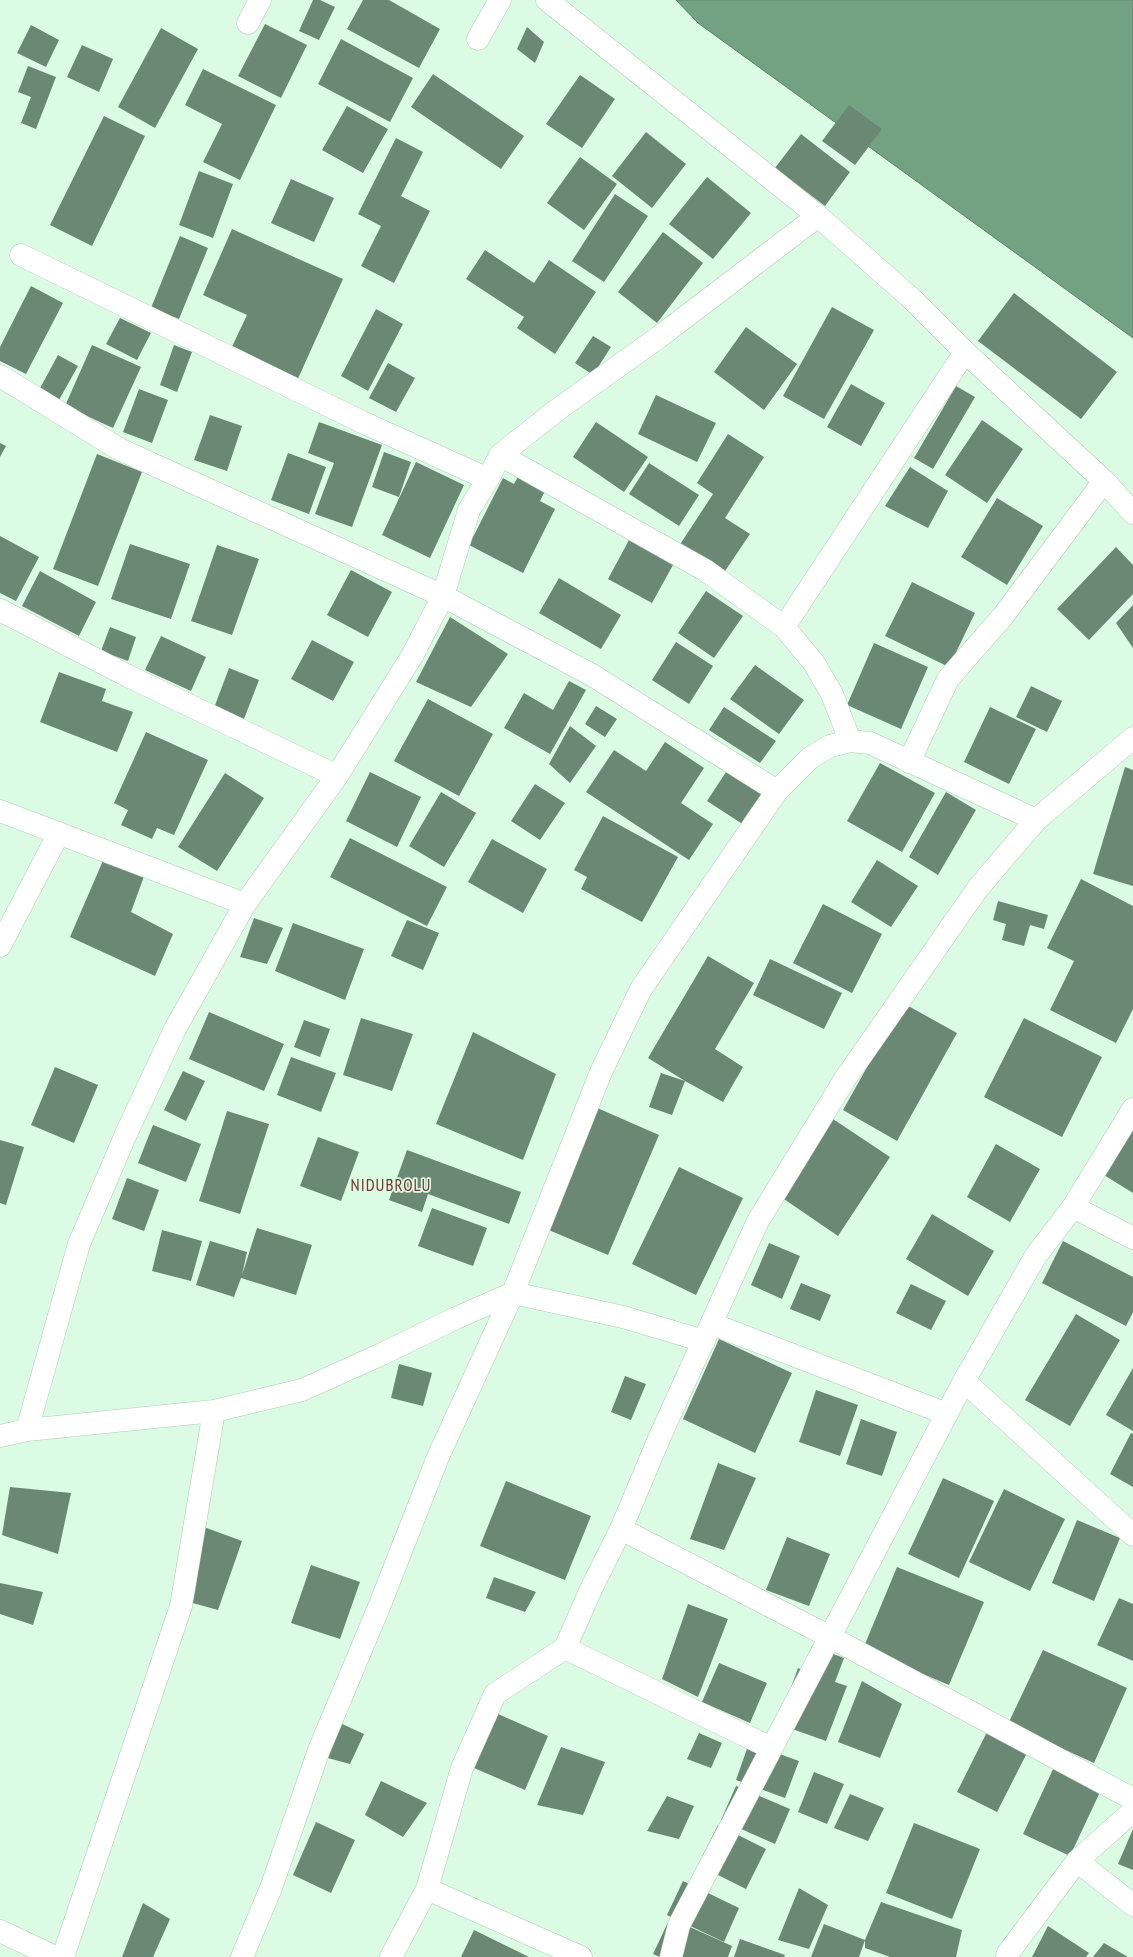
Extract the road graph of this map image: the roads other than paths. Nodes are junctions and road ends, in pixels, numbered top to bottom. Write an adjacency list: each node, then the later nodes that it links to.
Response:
1 (260, 0): 4 (street)
2 (500, 0): 5 (street)
3 (547, 0): 6 (street)
4 (248, 23)
5 (478, 39)
6 (818, 216): 8 (street); 10 (street)
7 (20, 255): 11 (street)
8 (965, 352): 12 (street); 16 (street)
9 (0, 376): 14 (street)
10 (500, 455): 11 (street); 16 (street)
11 (488, 479): 14 (street)
12 (1104, 481): 13 (street); 19 (street)
13 (1133, 513)
14 (443, 596): 20 (street); 21 (street)
15 (0, 610): 20 (street)
16 (784, 627): 18 (street)
17 (1133, 738): 23 (street)
18 (850, 741): 19 (street); 21 (street)
19 (909, 762): 23 (street)
20 (337, 776): 25 (street)
21 (777, 791): 30 (street)
22 (0, 811): 24 (street)
23 (1036, 820): 31 (street)
24 (59, 833): 25 (street); 26 (street)
25 (245, 904): 35 (street)
26 (0, 946)
27 (1133, 1109): 28 (street)
28 (1073, 1207): 29 (street); 32 (street)
29 (1133, 1238)
30 (513, 1293): 31 (street); 33 (street); 50 (street)
31 (708, 1333): 34 (street); 37 (street)
32 (964, 1381): 34 (street); 38 (street)
33 (214, 1411): 35 (street); 49 (street)
34 (947, 1414): 39 (street)
35 (27, 1430): 36 (street)
36 (0, 1436)
37 (621, 1529): 39 (street); 40 (street)
38 (1133, 1535)
39 (830, 1637): 41 (street); 42 (street)
40 (565, 1648): 41 (street); 45 (street)
41 (771, 1748): 53 (street)
42 (1133, 1799)
43 (1133, 1811): 44 (street)
44 (1076, 1861): 46 (street); 54 (street)
45 (427, 1889): 51 (street); 52 (street)
46 (1133, 1905)
47 (0, 1931): 48 (street)
48 (55, 1957)
49 (63, 1957)
50 (242, 1957)
51 (391, 1957)
52 (581, 1957)
53 (671, 1957)
54 (1007, 1957)

